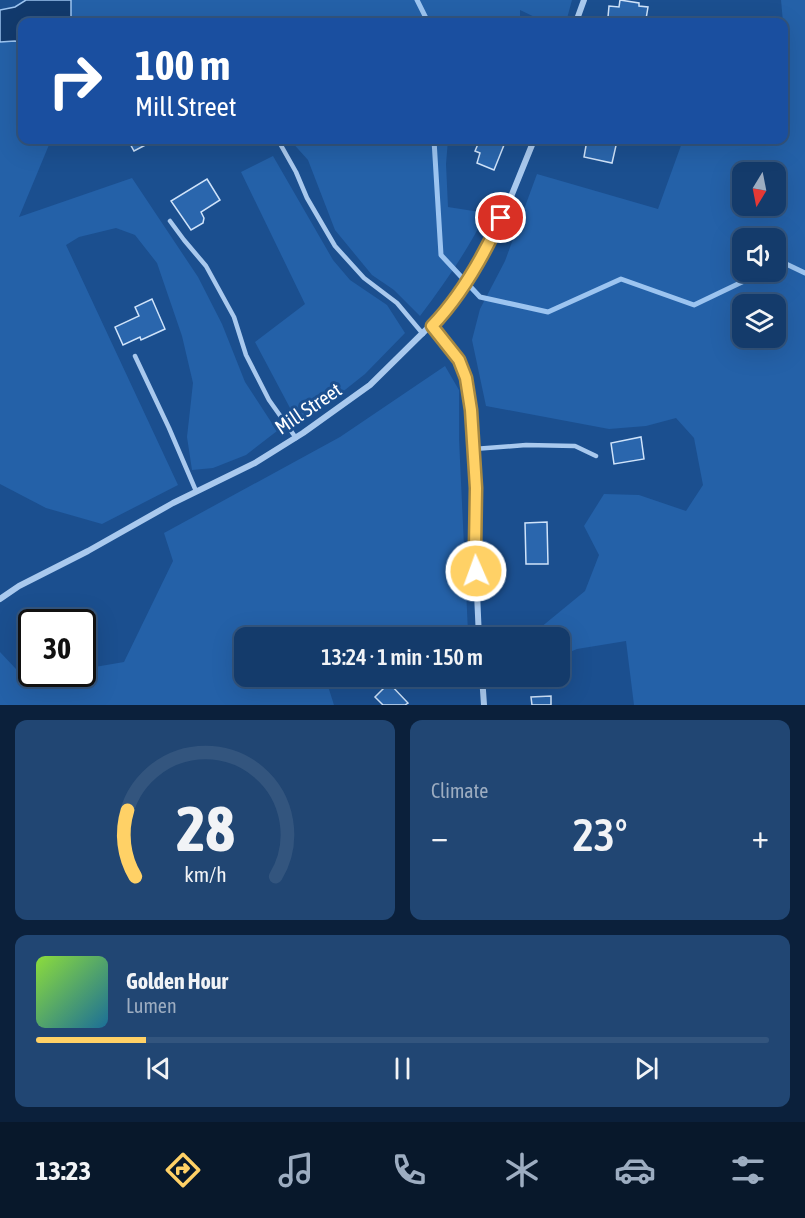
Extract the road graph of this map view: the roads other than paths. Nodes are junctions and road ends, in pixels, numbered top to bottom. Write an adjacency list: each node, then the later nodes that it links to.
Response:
1 (584, 0): 2 (street)
2 (577, 18)
3 (280, 144): 7 (lane)
4 (532, 144): 6 (street, Mill Street)
5 (170, 221): 9 (lane)
6 (432, 326): 7 (street, Mill Street); 10 (street)
7 (423, 334): 9 (street, Mill Street)
8 (135, 356): 12 (lane)
9 (296, 438): 12 (street, Mill Street)
10 (474, 448): 11 (lane); 14 (street)
11 (596, 456)
12 (196, 491): 13 (street, Mill Street)
13 (0, 599)
14 (479, 627)
15 (483, 687): 16 (street)
16 (484, 705)

